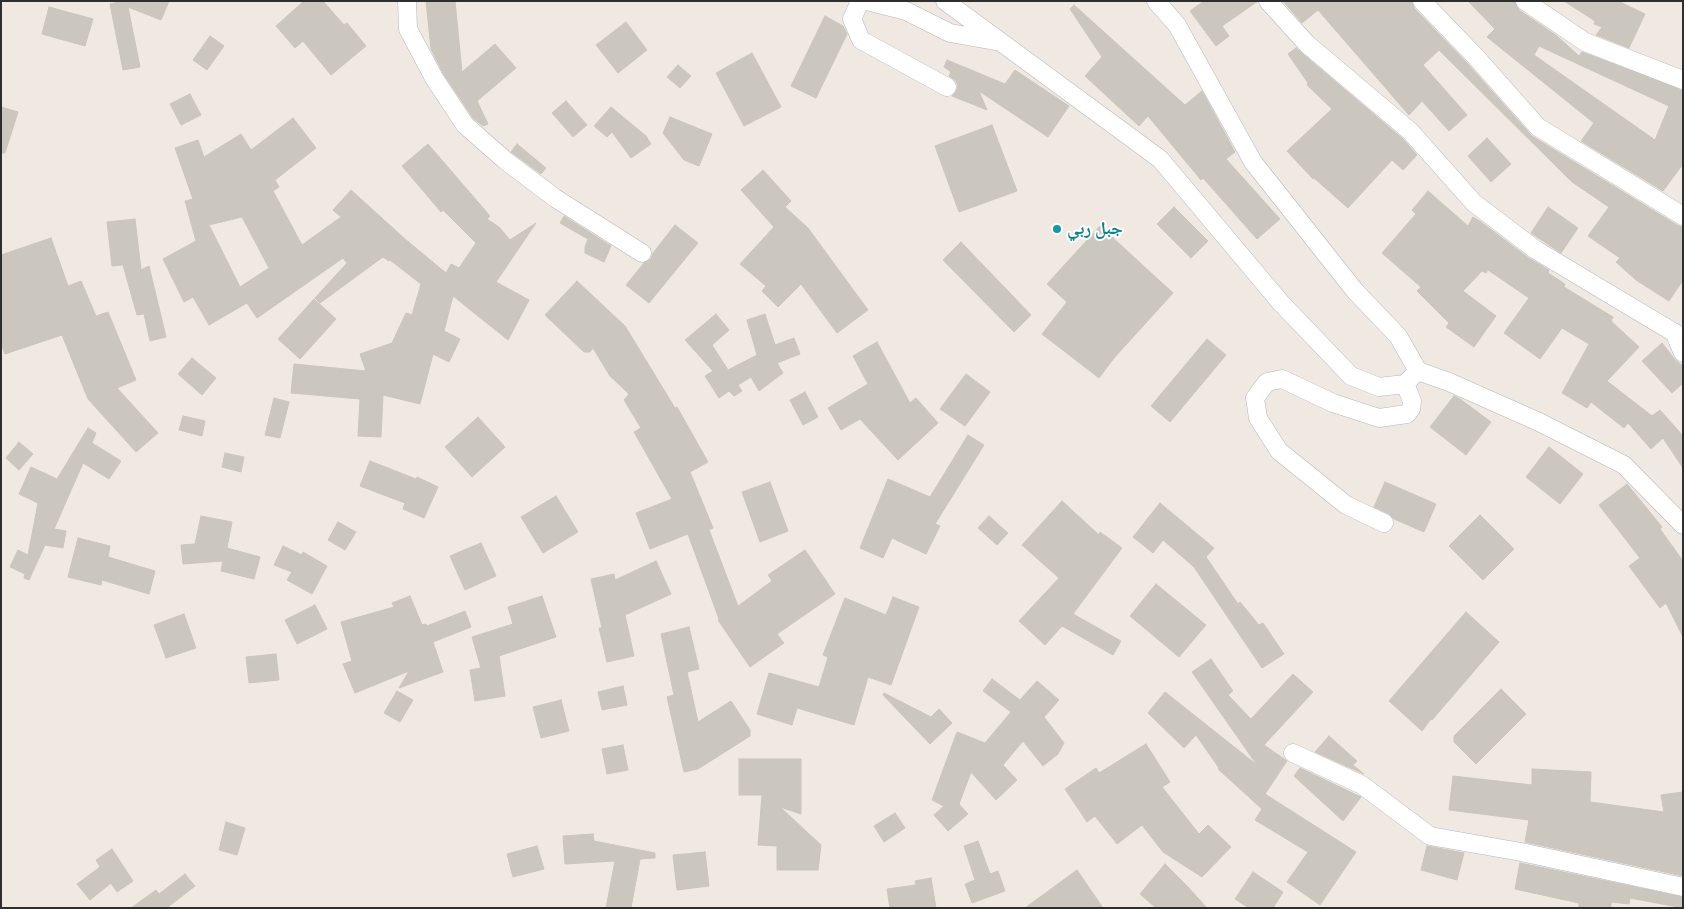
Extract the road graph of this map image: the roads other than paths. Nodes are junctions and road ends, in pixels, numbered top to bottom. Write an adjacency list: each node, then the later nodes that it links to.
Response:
1 (407, 1): 13 (street)
2 (860, 1): 11 (street)
3 (867, 1): 9 (street)
4 (945, 1): 9 (street)
5 (1156, 1): 16 (street)
6 (1268, 1): 14 (street)
7 (1422, 1): 12 (street)
8 (1525, 1): 10 (street)
9 (998, 41): 17 (street)
10 (1683, 80)
11 (947, 87)
12 (1683, 216)
13 (642, 253)
14 (1678, 335): 15 (street)
15 (1683, 353)
16 (1418, 371): 17 (street); 19 (street)
17 (1405, 384): 18 (street)
18 (1384, 523)
19 (1683, 525)
20 (1293, 753): 21 (street)
21 (1683, 887)

